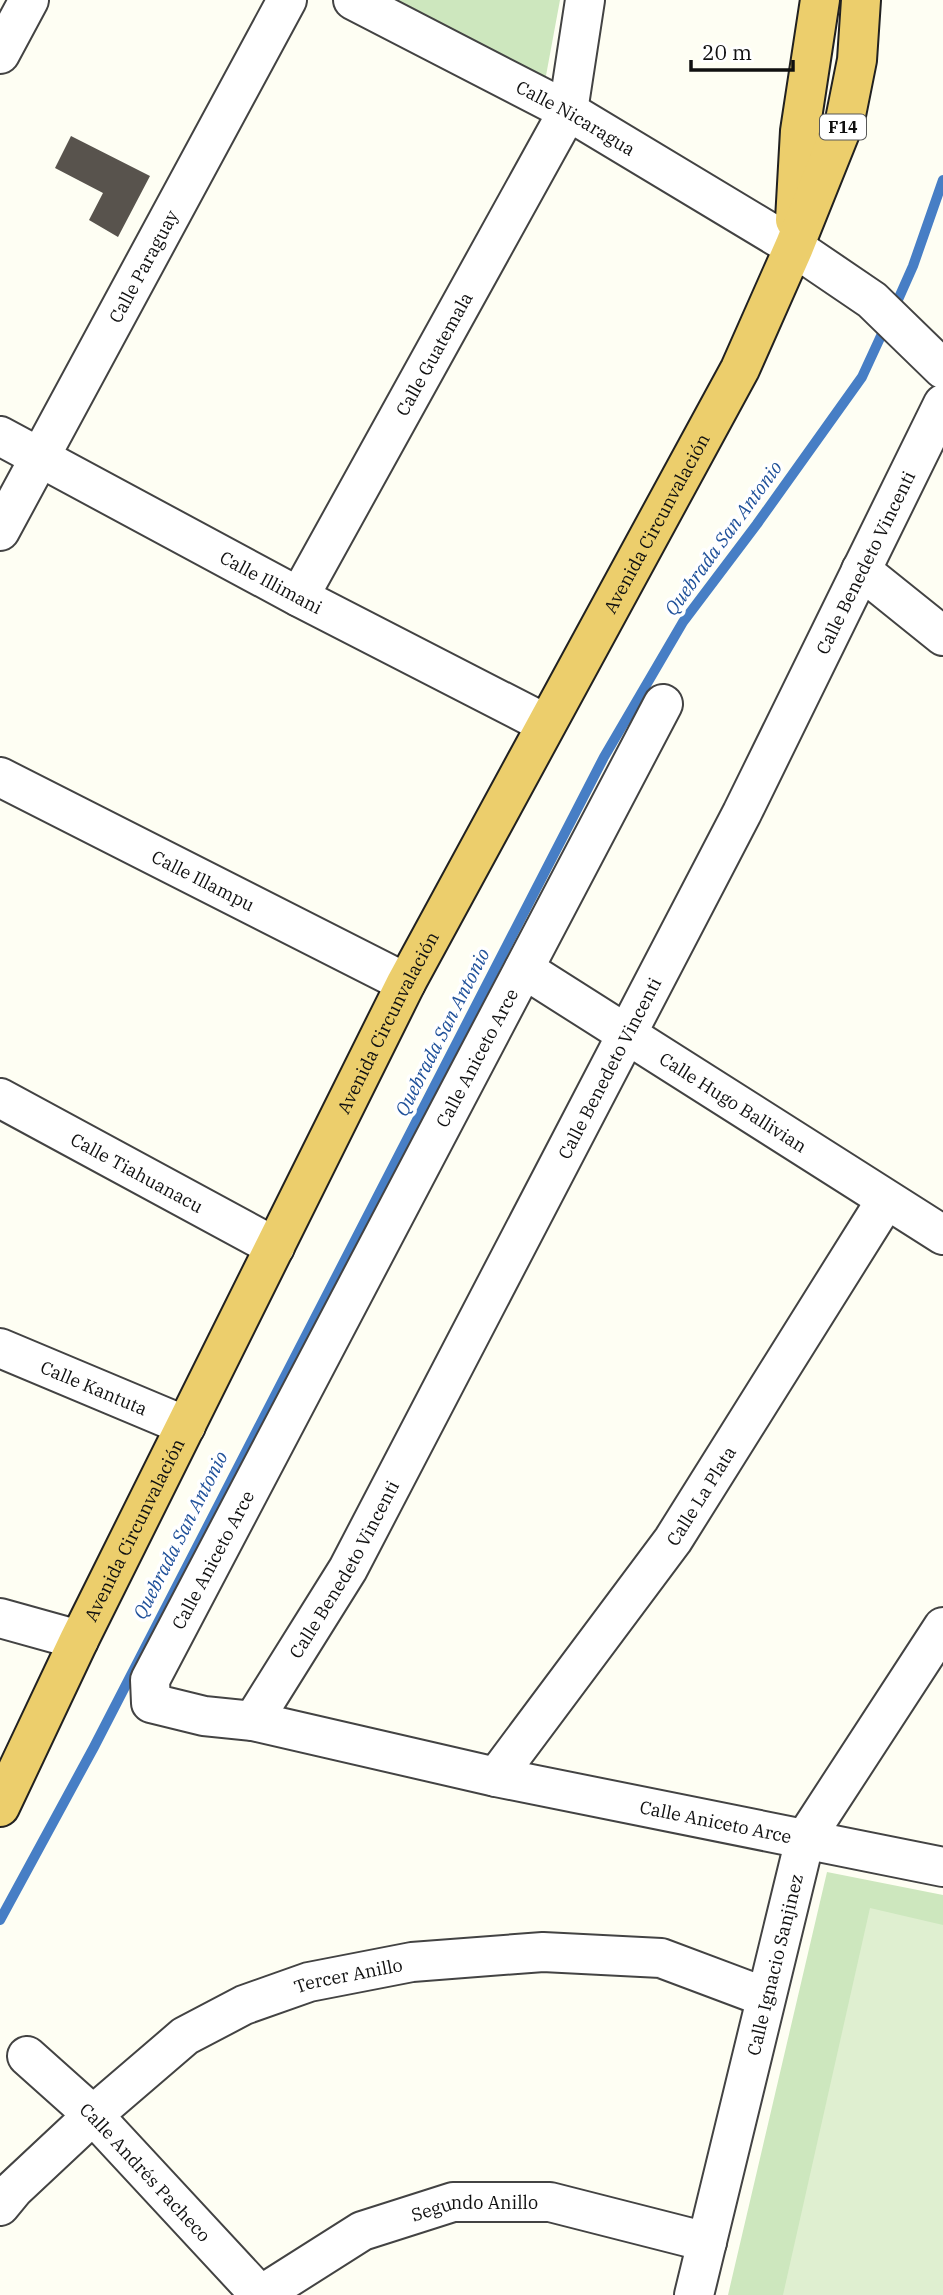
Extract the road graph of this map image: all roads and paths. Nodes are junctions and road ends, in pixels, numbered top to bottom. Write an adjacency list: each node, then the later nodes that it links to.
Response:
1 (29, 0): 7 (street)
2 (287, 0): 13 (street, Calle Paraguay)
3 (353, 0): 8 (street, Calle Nicaragua)
4 (584, 0): 8 (street)
5 (820, 0): 9 (highway, F14)
6 (862, 0): 9 (highway, F14)
7 (0, 54)
8 (568, 111): 9 (street, Calle Nicaragua); 16 (street, Calle Guatemala)
9 (794, 247): 10 (street, Calle Nicaragua); 19 (highway, Avenida Circunvalación)
10 (943, 369)
11 (943, 404): 15 (street, Calle Benedeto Vincenti)
12 (0, 436): 13 (street, Calle Illimani)
13 (39, 456): 14 (street, Calle Paraguay); 16 (street, Calle Illimani)
14 (0, 531)
15 (861, 570): 17 (street); 23 (street, Calle Benedeto Vincenti)
16 (299, 597): 19 (street, Calle Illimani)
17 (943, 636)
18 (663, 704): 21 (street, Calle Aniceto Arce)
19 (546, 724): 22 (highway, Avenida Circunvalación)
20 (0, 776): 22 (street, Calle Illampu)
21 (524, 969): 23 (street, Calle Hugo Ballivian); 33 (street, Calle Aniceto Arce)
22 (406, 983): 27 (highway, Avenida Circunvalación)
23 (627, 1034): 25 (street, Calle Hugo Ballivian); 33 (street, Calle Benedeto Vincenti)
24 (0, 1098): 27 (street, Calle Tiahuanacu)
25 (886, 1200): 26 (street, Calle Hugo Ballivian); 34 (street, Calle La Plata)
26 (943, 1235)
27 (275, 1247): 29 (highway, Avenida Circunvalación)
28 (0, 1348): 29 (street, Calle Kantuta)
29 (186, 1426): 32 (highway, Avenida Circunvalación)
30 (0, 1618): 32 (street)
31 (943, 1627): 36 (street, Calle Ignacio Sanjinez)
32 (79, 1640): 35 (highway, Avenida Circunvalación)
33 (253, 1721): 34 (street, Calle Aniceto Arce)
34 (496, 1777): 36 (street, Calle Aniceto Arce)
35 (0, 1807)
36 (805, 1839): 37 (street, Calle Aniceto Arce); 38 (street, Calle Ignacio Sanjinez)
37 (943, 1867)
38 (765, 1997): 40 (street, Tercer Anillo); 42 (street, Calle Ignacio Sanjinez)
39 (27, 2056): 40 (street, Calle Andrés Pacheco)
40 (93, 2115): 41 (street, Tercer Anillo); 43 (street, Calle Andrés Pacheco)
41 (0, 2206)
42 (707, 2242): 43 (street, Segundo Anillo); 44 (street, Calle Ignacio Sanjinez)
43 (260, 2295)
44 (694, 2295)

